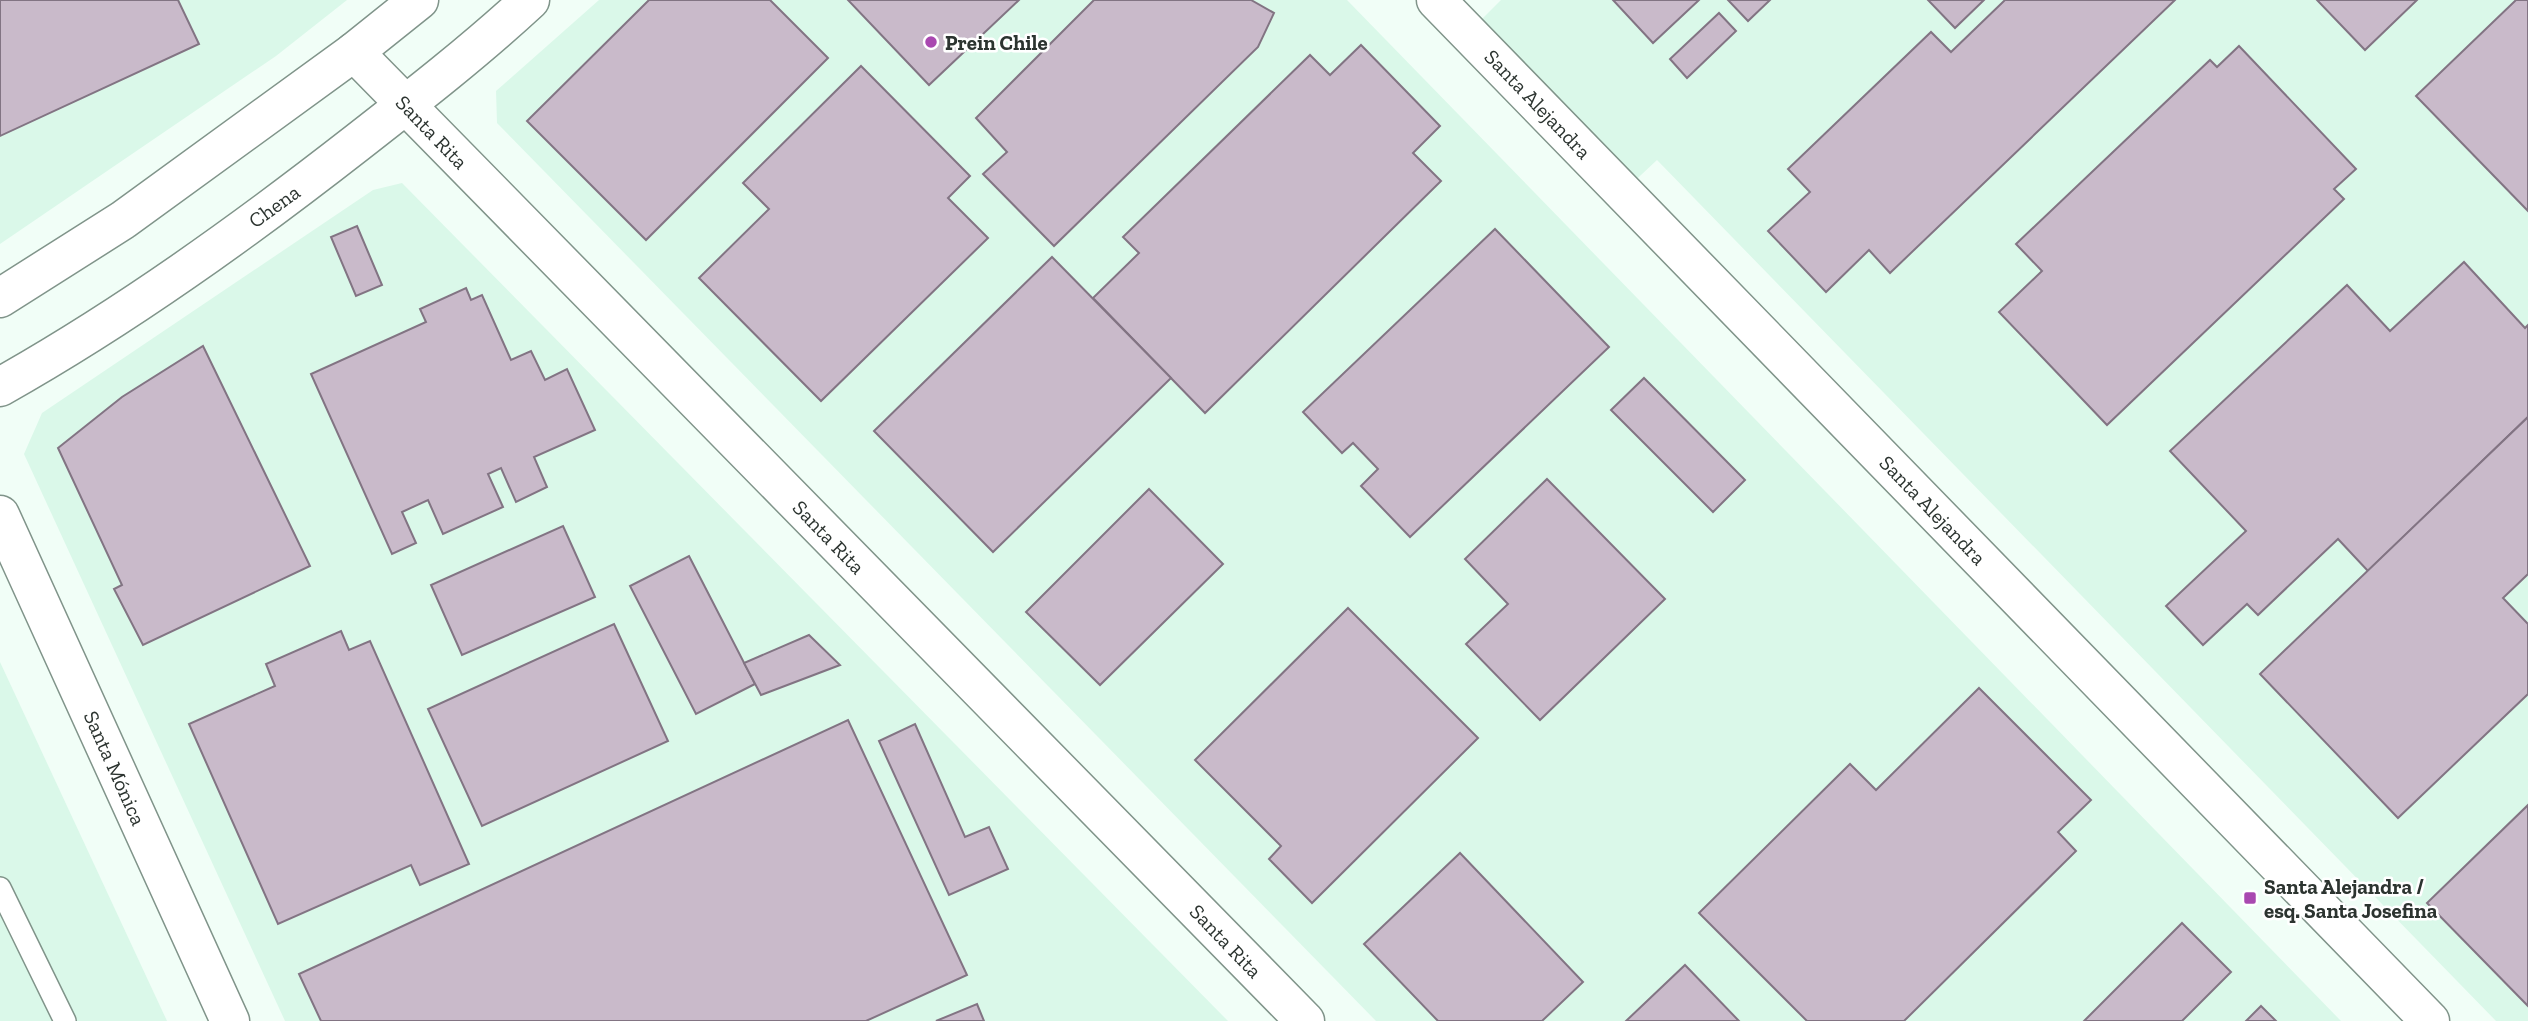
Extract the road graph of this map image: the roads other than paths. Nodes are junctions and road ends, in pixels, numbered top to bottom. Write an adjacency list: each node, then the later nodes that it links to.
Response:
1 (419, 0): 4 (street)
2 (530, 0): 5 (street, Chena)
3 (1436, 0): 13 (street, Santa Alejandra)
4 (354, 52): 5 (street, Santa Rita); 6 (street)
5 (406, 105): 7 (street, Chena); 12 (street, Santa Rita)
6 (0, 298)
7 (0, 387)
8 (0, 515): 11 (street, Santa Mónica)
9 (0, 888): 10 (lane)
10 (65, 1021)
11 (230, 1021)
12 (1305, 1021)
13 (2430, 1021)

